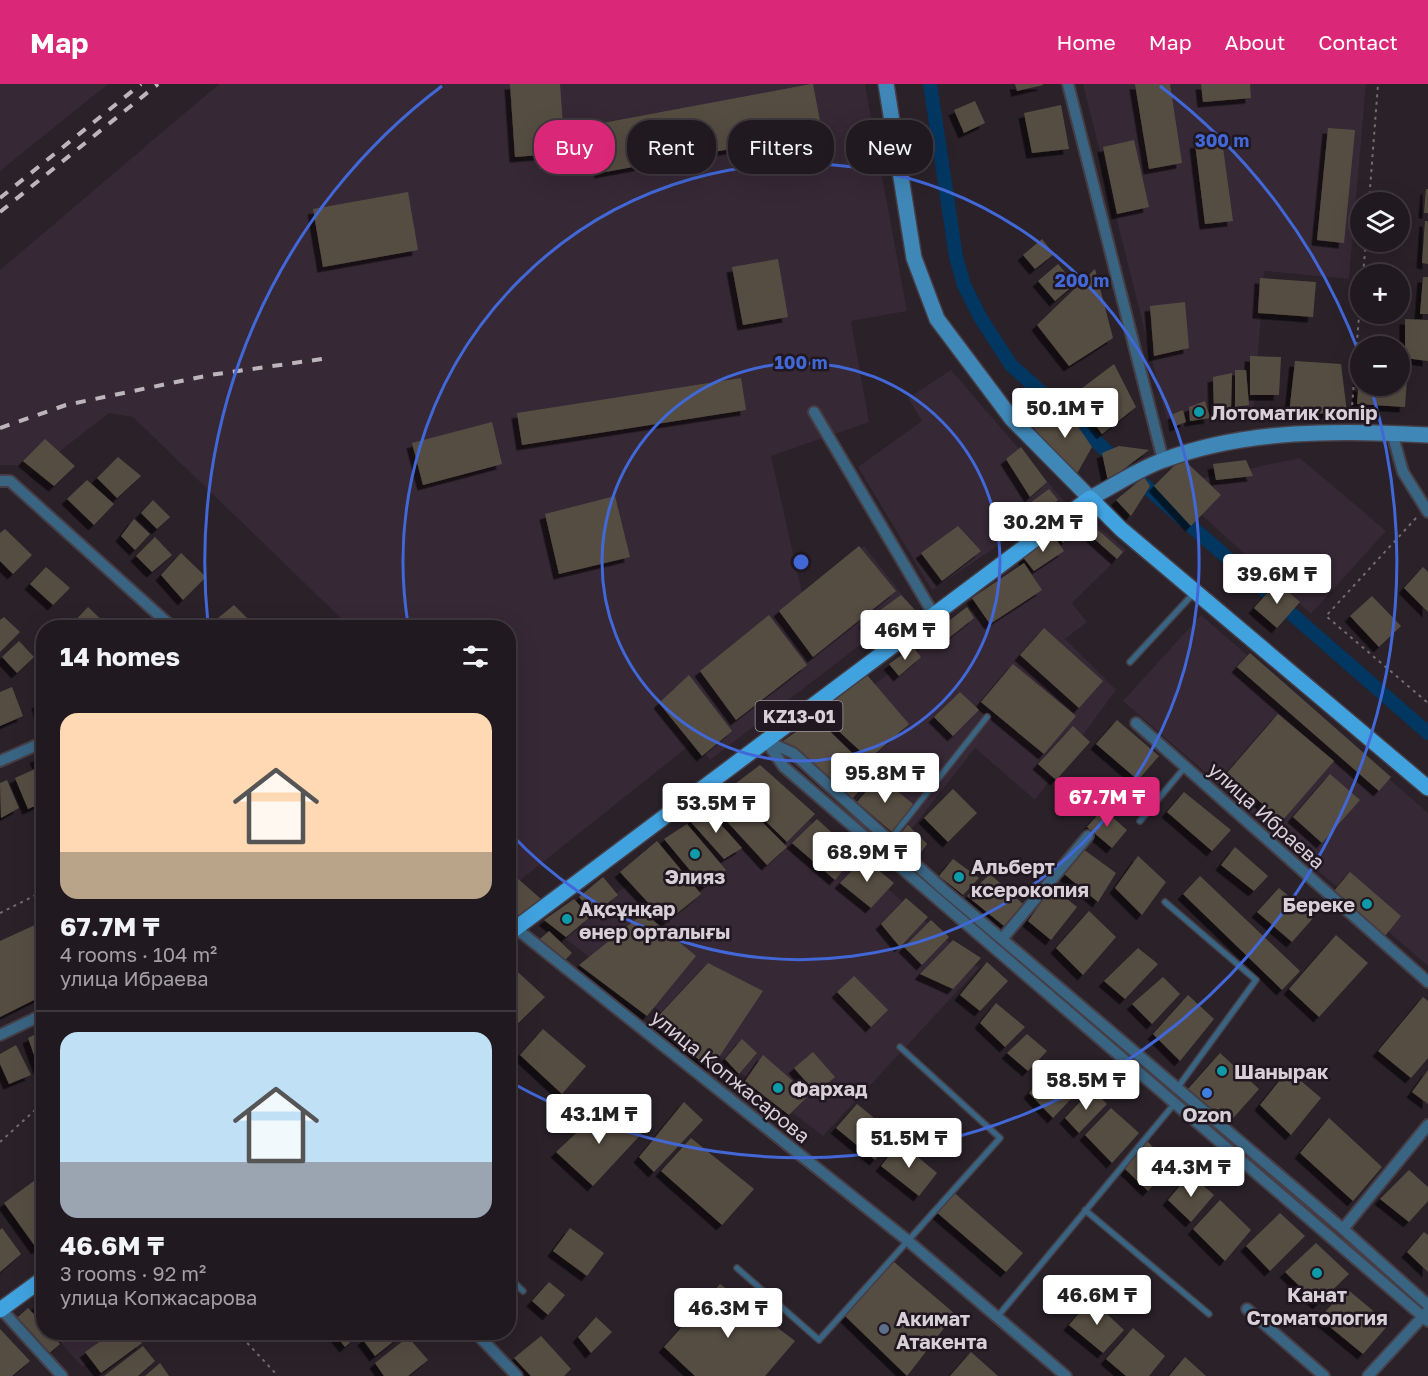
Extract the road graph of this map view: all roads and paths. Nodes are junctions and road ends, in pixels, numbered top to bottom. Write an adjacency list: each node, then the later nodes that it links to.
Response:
1 (886, 84): 12 (main road)
2 (1068, 84): 10 (street)
3 (1378, 84): 4 (path)
4 (1370, 192)
5 (1358, 324): 7 (path)
6 (814, 412): 15 (street)
7 (1350, 432): 8 (main road); 10 (main road)
8 (1392, 433): 9 (main road); 13 (street)
9 (1428, 435)
10 (1163, 460): 12 (main road)
11 (5, 481): 16 (street)
12 (1090, 498): 14 (main road); 15 (main road, KZ13-01)
13 (1426, 510): 18 (path)
14 (1195, 592): 17 (lane); 25 (main road)
15 (934, 615): 21 (main road, KZ13-01)
16 (164, 620)
17 (1130, 662)
18 (1428, 703)
19 (987, 717): 28 (lane)
20 (1136, 723): 24 (street, улица Ибраева)
21 (766, 741): 28 (street); 32 (main road, KZ13-01); 40 (street)
22 (36, 745): 23 (street)
23 (0, 761)
24 (1185, 766): 26 (lane); 35 (street, улица Ибраева)
25 (1428, 788)
26 (1140, 821)
27 (1088, 836): 34 (street)
28 (889, 841): 34 (street)
29 (36, 895): 31 (path)
30 (1165, 902): 39 (lane)
31 (0, 913)
32 (516, 924)
33 (516, 932): 46 (street, улица Копжасарова)
34 (1002, 939): 39 (street)
35 (1428, 982)
36 (36, 1018): 37 (street)
37 (0, 1035)
38 (900, 1047): 46 (lane)
39 (1178, 1087): 45 (street)
40 (1174, 1103): 44 (lane); 56 (street)
41 (36, 1110): 43 (path)
42 (1428, 1125): 45 (street)
43 (0, 1142)
44 (1085, 1210): 54 (lane); 55 (lane)
45 (1343, 1229): 51 (street)
46 (908, 1240): 47 (lane); 55 (street, улица Копжасарова)
47 (736, 1268)
48 (36, 1284): 53 (main road)
49 (516, 1284): 50 (lane)
50 (523, 1291)
51 (1428, 1305)
52 (1247, 1309): 63 (street)
53 (1, 1310): 59 (street)
54 (1209, 1314)
55 (998, 1316): 62 (street, улица Копжасарова)
56 (1426, 1316): 64 (street)
57 (244, 1340): 60 (path)
58 (483, 1340): 61 (street)
59 (62, 1376)
60 (278, 1376)
61 (517, 1376)
62 (1066, 1376)
63 (1324, 1376)
64 (1368, 1376)

